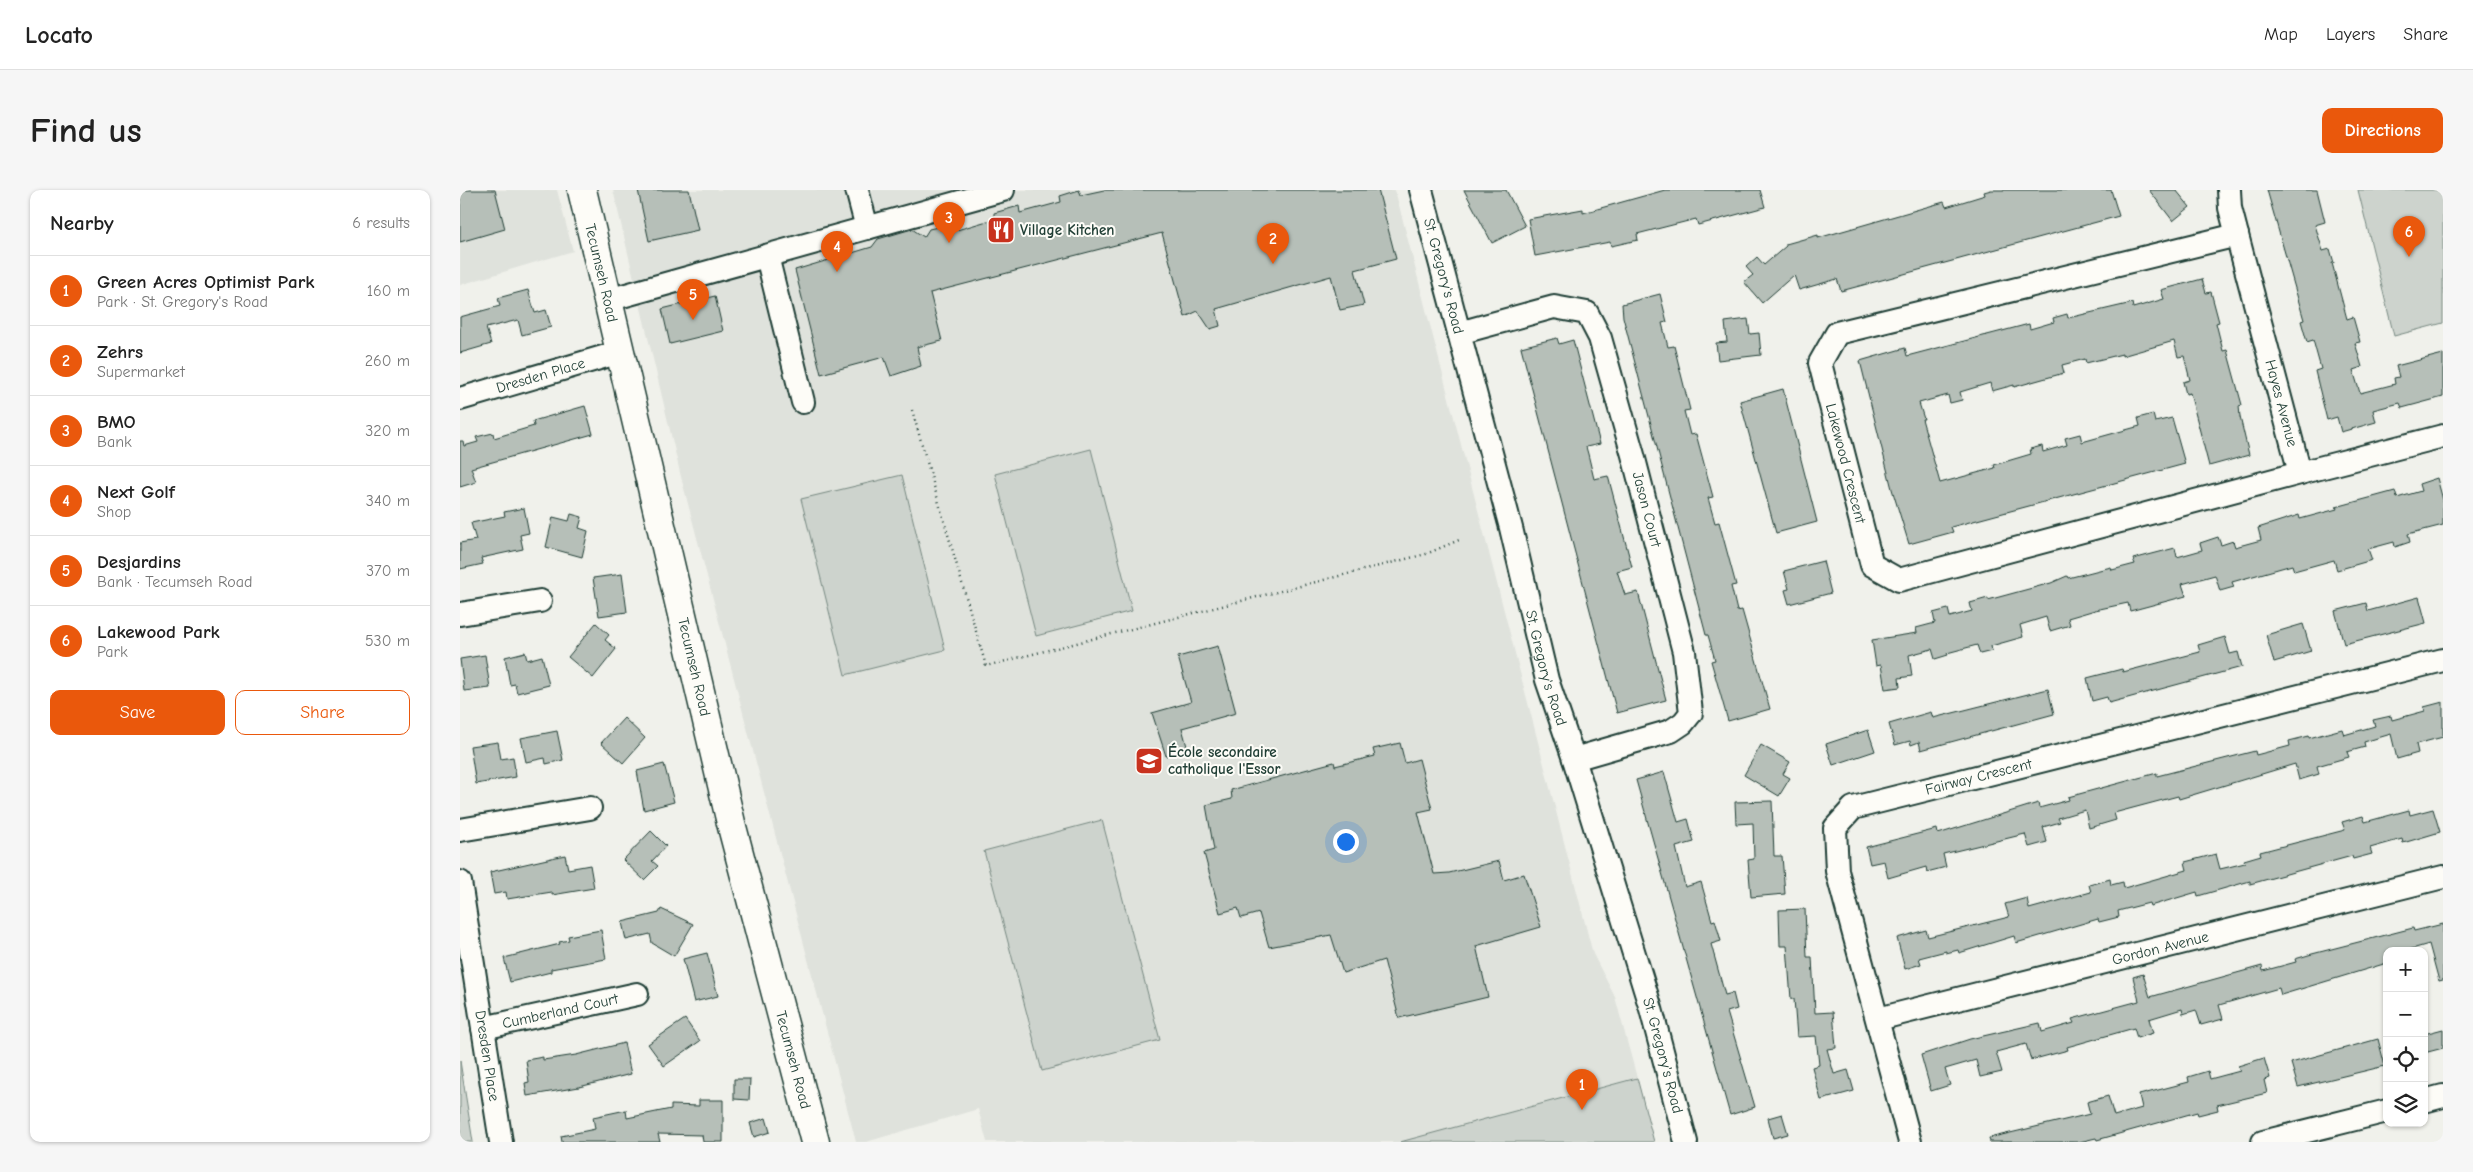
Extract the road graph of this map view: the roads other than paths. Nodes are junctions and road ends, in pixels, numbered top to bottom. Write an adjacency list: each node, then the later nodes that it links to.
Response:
1 (582, 190): 9 (main road, Tecumseh Road)
2 (857, 190): 6 (street)
3 (1003, 190): 6 (street)
4 (1422, 190): 10 (street, St. Gregory's Road)
5 (2229, 190): 7 (street, Hayes Avenue)
6 (867, 228): 8 (street)
7 (2237, 235): 15 (street, Hayes Avenue); 15 (street, Lakewood Crescent)
8 (767, 256): 9 (street); 13 (street)
9 (608, 300): 11 (main road, Tecumseh Road)
10 (1459, 333): 19 (street, St. Gregory's Road); 19 (street, Jason Court)
11 (620, 352): 12 (street, Dresden Place); 32 (main road, Tecumseh Road)
12 (460, 399)
13 (803, 402)
14 (2443, 436): 15 (street)
15 (2300, 473)
16 (540, 601): 17 (street)
17 (460, 614)
18 (2443, 660): 25 (street, Fairway Crescent)
19 (1574, 759): 33 (street, St. Gregory's Road)
20 (590, 808): 21 (street)
21 (460, 830)
22 (2443, 877): 25 (street, Gordon Avenue)
23 (460, 882): 26 (street, Dresden Place)
24 (637, 994): 26 (street, Cumberland Court)
25 (1878, 1019): 34 (street, Fairway Crescent)
26 (483, 1028): 31 (street, Dresden Place)
27 (2443, 1096): 28 (street)
28 (2428, 1100)
29 (2383, 1113): 30 (street)
30 (2340, 1133): 35 (street)
31 (501, 1142)
32 (814, 1142)
33 (1686, 1142)
34 (1910, 1142)
35 (2264, 1142)

